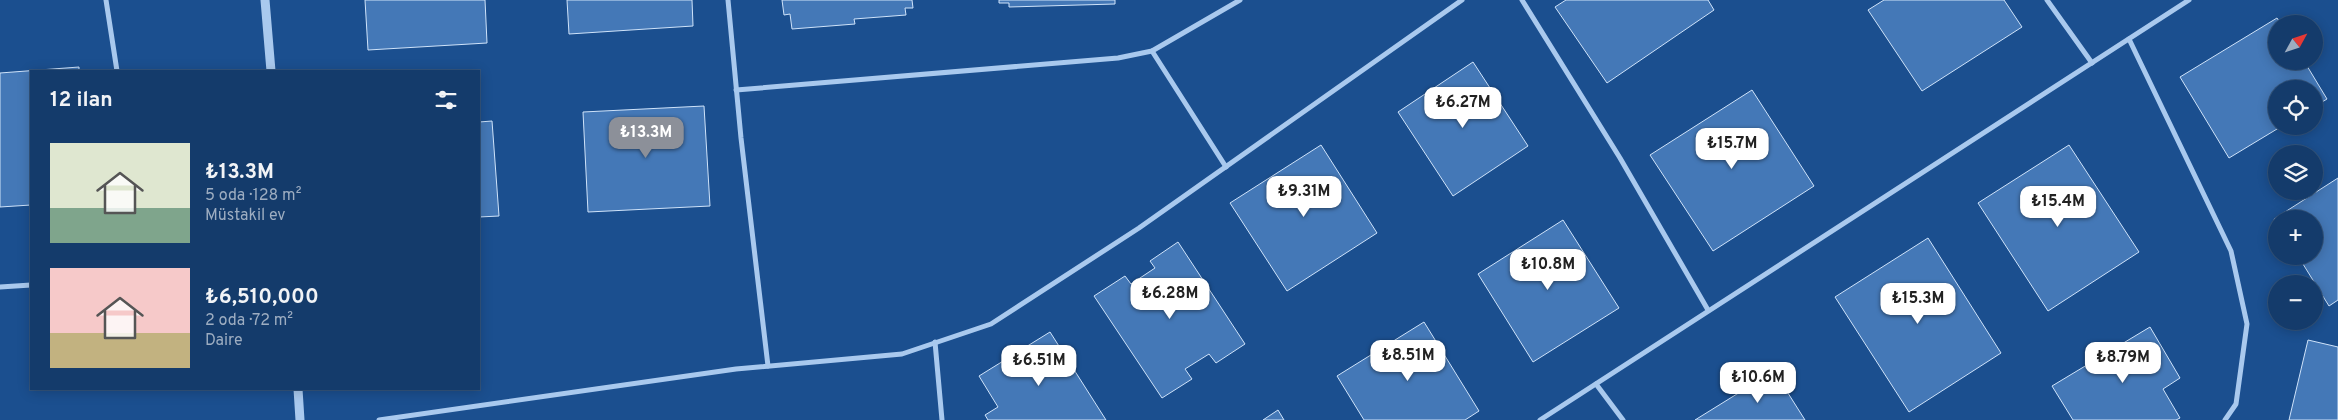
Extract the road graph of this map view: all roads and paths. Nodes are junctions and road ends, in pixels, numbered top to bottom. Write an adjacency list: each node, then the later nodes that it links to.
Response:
1 (106, 0): 12 (street)
2 (265, 0): 13 (street)
3 (728, 0): 14 (street)
4 (1240, 0): 10 (street)
5 (1462, 0): 15 (street)
6 (1522, 0): 18 (street)
7 (2047, 0): 11 (street)
8 (2189, 0): 9 (street)
9 (2129, 39): 11 (street); 28 (street)
10 (1152, 51): 14 (street); 15 (street)
11 (2092, 63): 18 (street)
12 (117, 70)
13 (271, 70)
14 (736, 90): 20 (street)
15 (1226, 167): 19 (street)
16 (30, 284): 17 (street)
17 (0, 287)
18 (1708, 310): 21 (street)
19 (935, 342): 20 (street); 25 (street)
20 (768, 366): 24 (street)
21 (1596, 384): 26 (street); 27 (street)
22 (298, 390): 23 (street)
23 (300, 420)
24 (379, 420)
25 (942, 420)
26 (1540, 420)
27 (1623, 420)
28 (2225, 420)

